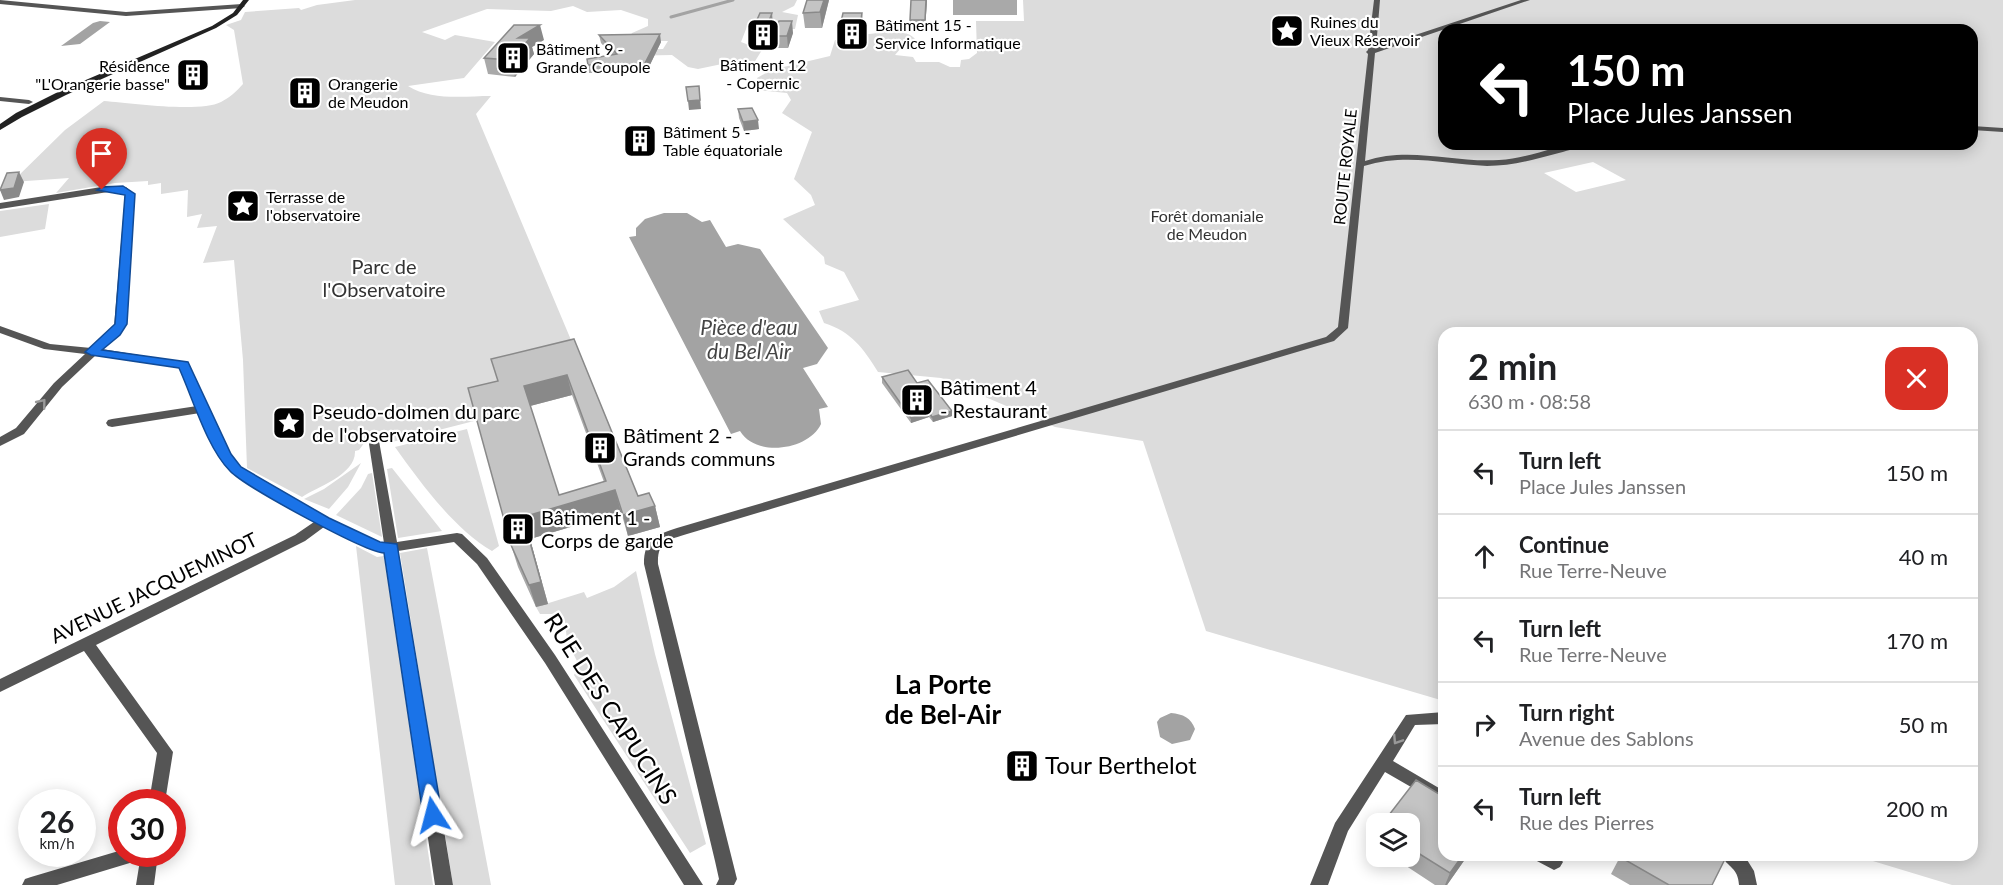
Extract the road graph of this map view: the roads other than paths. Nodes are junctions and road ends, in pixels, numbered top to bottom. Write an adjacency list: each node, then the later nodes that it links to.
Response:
1 (1377, 0): 7 (street, ROUTE ROYALE)
2 (1527, 0): 5 (street)
3 (0, 2): 4 (street)
4 (244, 3): 10 (main road)
5 (1455, 24)
6 (1438, 29): 7 (street)
7 (1370, 52): 14 (street, ROUTE ROYALE)
8 (0, 99): 9 (street)
9 (29, 102)
10 (0, 128)
11 (1978, 128): 12 (street)
12 (2003, 130)
13 (1555, 150): 14 (street)
14 (1359, 165): 37 (street, ROUTE ROYALE)
15 (0, 206): 17 (street)
16 (0, 329): 17 (street)
17 (91, 352): 18 (street); 20 (street, one-way to 17)
18 (203, 409): 19 (street); 22 (street)
19 (112, 423)
20 (0, 442)
21 (375, 444): 23 (street)
22 (323, 521): 23 (street); 24 (street, AVENUE JACQUEMINOT)
23 (391, 548): 35 (street); 36 (street, RUE DES CAPUCINS)
24 (87, 644): 25 (street, AVENUE JACQUEMINOT); 28 (street)
25 (0, 686)
26 (1438, 718): 27 (street, one-way to 27)
27 (1383, 763): 29 (street); 38 (street)
28 (159, 789)
29 (1438, 795)
30 (1740, 861): 39 (street)
31 (108, 862): 33 (street)
32 (148, 867): 34 (street)
33 (31, 885)
34 (145, 885)
35 (444, 885)
36 (694, 885)
37 (725, 885)
38 (1319, 885)
39 (1748, 885)

